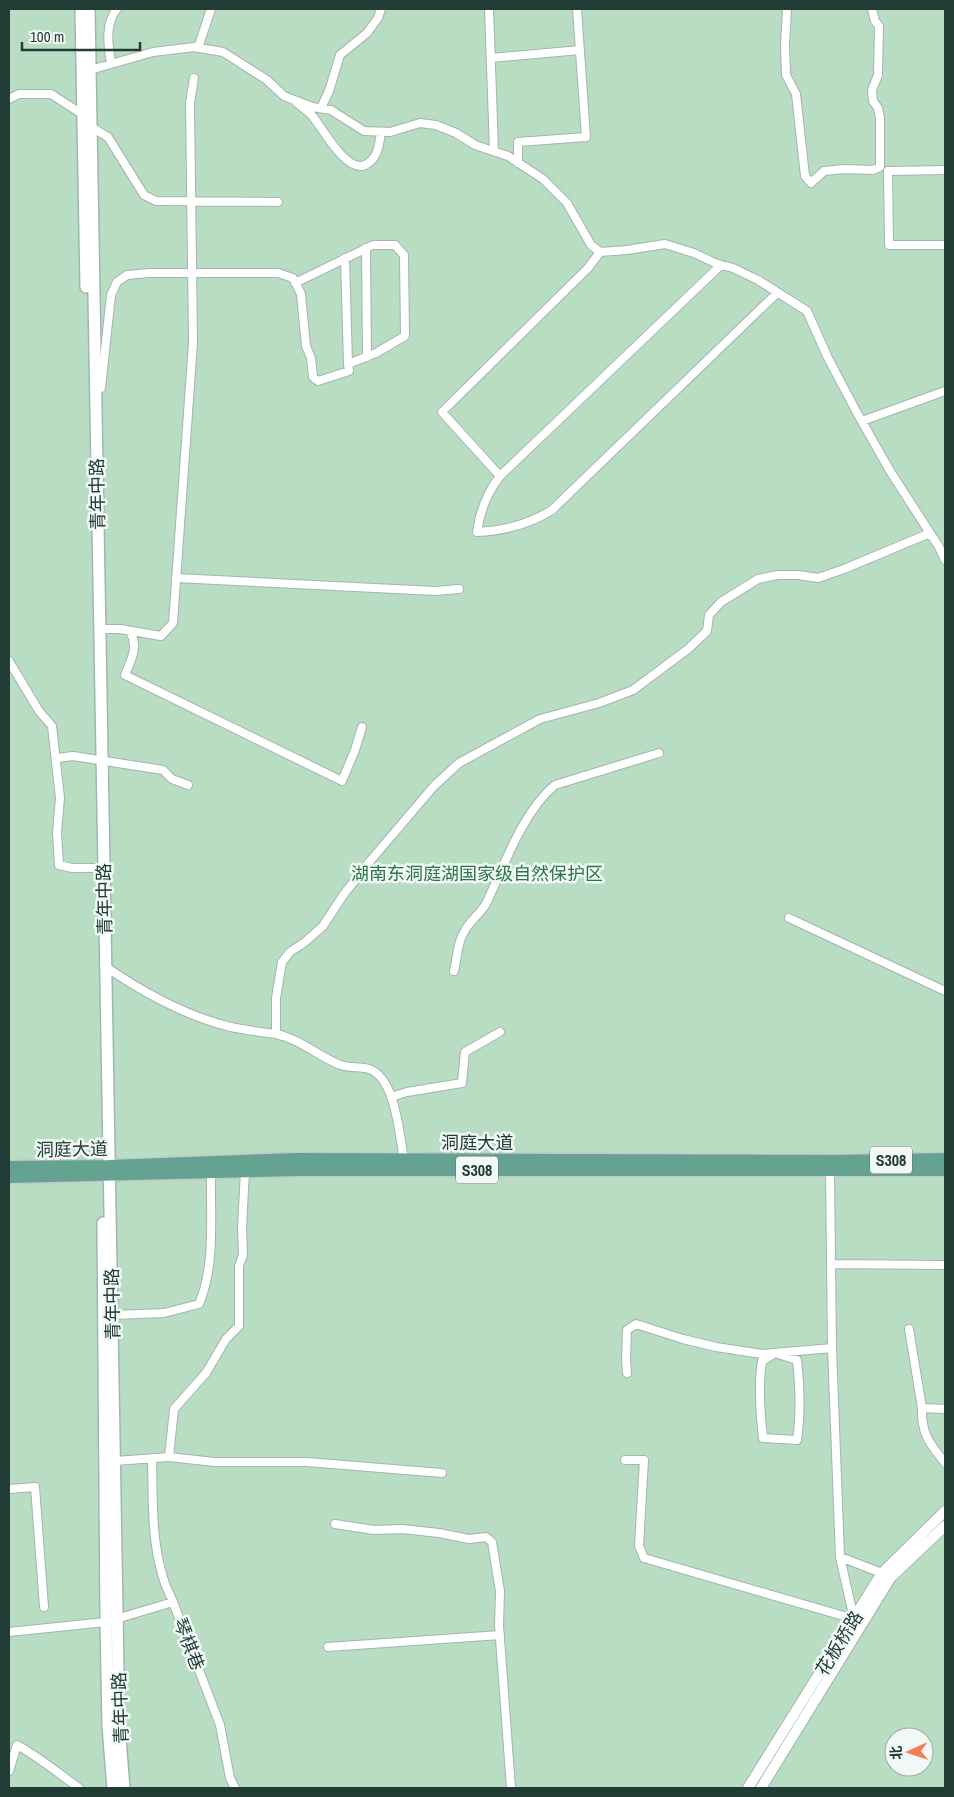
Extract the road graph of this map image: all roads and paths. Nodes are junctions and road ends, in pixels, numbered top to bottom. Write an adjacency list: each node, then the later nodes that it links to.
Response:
1 (81, 9): 19 (main road)
2 (89, 9): 14 (main road, 青年中路)
3 (117, 9): 13 (street)
4 (211, 9): 10 (street)
5 (381, 9): 18 (street)
6 (489, 9): 12 (street)
7 (577, 9): 11 (street)
8 (787, 9): 24 (street)
9 (872, 9): 24 (street)
10 (198, 48): 13 (street); 16 (street)
11 (580, 50): 12 (street); 23 (street)
12 (491, 58): 22 (street)
13 (112, 62): 14 (street)
14 (90, 70): 20 (main road, 青年中路)
15 (194, 78): 43 (street)
16 (292, 98): 18 (street); 21 (street)
17 (9, 99): 19 (street)
18 (321, 108): 21 (street)
19 (82, 114): 51 (main road)
20 (91, 127): 27 (street); 37 (main road, 青年中路)
21 (381, 132): 22 (street)
22 (494, 152): 23 (street)
23 (518, 163): 30 (street)
24 (880, 167): 26 (street)
25 (945, 170): 26 (street)
26 (888, 171): 28 (street)
27 (278, 202)
28 (945, 245)
29 (366, 248): 31 (street); 35 (street); 35 (street)
30 (600, 252): 32 (street); 40 (street)
31 (345, 258): 33 (street); 36 (street)
32 (721, 265): 34 (street); 40 (street)
33 (295, 283): 36 (street); 37 (street)
34 (777, 293): 39 (street); 40 (street)
35 (367, 357): 36 (street)
36 (348, 364)
37 (96, 390): 51 (main road, 青年中路)
38 (945, 392): 39 (street)
39 (862, 421): 41 (street)
40 (500, 476)
41 (930, 534): 42 (street); 59 (street)
42 (945, 560)
43 (176, 578): 44 (street); 46 (street)
44 (459, 590)
45 (105, 630): 46 (street)
46 (130, 631): 48 (street)
47 (9, 661): 50 (street)
48 (362, 728)
49 (659, 753): 56 (street)
50 (56, 758): 51 (street); 53 (street)
51 (99, 760): 52 (street); 53 (main road); 55 (main road, 青年中路)
52 (188, 785)
53 (98, 868): 64 (main road)
54 (789, 918): 57 (street)
55 (106, 967): 59 (street); 64 (main road, 青年中路)
56 (454, 971)
57 (945, 991)
58 (500, 1032): 60 (street)
59 (276, 1034): 60 (street)
60 (391, 1097): 61 (street)
61 (404, 1159): 62 (main road, 洞庭大道 / S308); 64 (main road, 洞庭大道 / S308)
62 (945, 1159)
63 (9, 1166): 64 (main road, 洞庭大道 / S308)
64 (106, 1170): 68 (main road, 洞庭大道 / S308); 69 (main road, 洞庭大道 / S308); 72 (main road, 青年中路); 95 (main road, 青年中路)
65 (945, 1170): 67 (main road, 洞庭大道 / S308)
66 (245, 1171): 67 (main road, 洞庭大道 / S308); 68 (main road, 洞庭大道 / S308); 79 (street)
67 (830, 1171): 70 (street)
68 (211, 1172): 72 (street)
69 (9, 1177)
70 (831, 1264): 71 (street); 74 (street)
71 (945, 1265)
72 (112, 1315): 82 (main road, 青年中路)
73 (909, 1329): 77 (street)
74 (832, 1348): 75 (street); 89 (street)
75 (775, 1353): 75 (street); 76 (street)
76 (627, 1373)
77 (922, 1408): 78 (street); 83 (street)
78 (945, 1409)
79 (169, 1457): 80 (street); 84 (street)
80 (152, 1458): 82 (street); 91 (street)
81 (625, 1460): 94 (street)
82 (115, 1461): 93 (main road, 青年中路)
83 (945, 1463)
84 (442, 1473)
85 (9, 1489): 92 (street)
86 (945, 1510): 90 (street, 花板桥路)
87 (335, 1524): 97 (street)
88 (945, 1526): 106 (street, 花板桥路)
89 (840, 1557): 90 (street); 94 (street)
90 (882, 1573): 94 (street, 花板桥路)
91 (173, 1602): 93 (street, 琴棋巷); 103 (street, 琴棋巷)
92 (44, 1608)
93 (118, 1618): 95 (street, 琴棋巷); 102 (main road, 青年中路)
94 (854, 1619): 105 (street, 花板桥路)
95 (106, 1622): 96 (street, 琴棋巷); 101 (main road, 青年中路)
96 (9, 1632)
97 (500, 1636): 98 (street); 104 (street)
98 (328, 1647)
99 (9, 1771): 100 (street)
100 (79, 1788)
101 (113, 1788)
102 (124, 1788)
103 (235, 1788)
104 (511, 1788)
105 (748, 1788)
106 (761, 1788)

